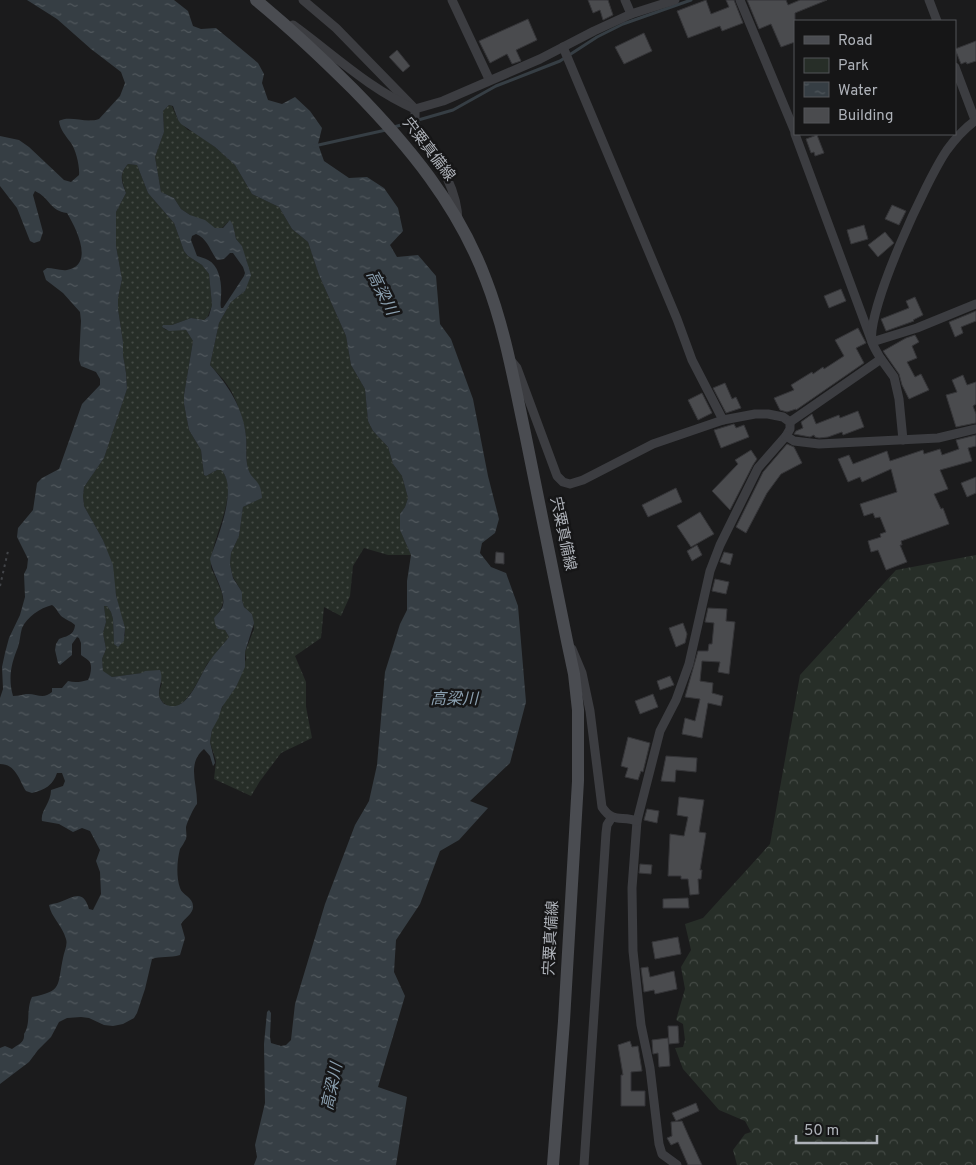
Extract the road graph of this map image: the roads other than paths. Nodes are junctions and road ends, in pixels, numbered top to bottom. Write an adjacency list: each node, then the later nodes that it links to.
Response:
1 (303, 0): 13 (street)
2 (452, 0): 12 (street)
3 (625, 0): 8 (street)
4 (675, 0): 8 (street)
5 (740, 0): 15 (street)
6 (929, 0): 9 (street)
7 (261, 4): 13 (street); 17 (main road, 宍粟真備線)
8 (631, 14): 10 (street)
9 (937, 20)
10 (563, 48): 12 (street); 22 (street)
11 (956, 70): 14 (street)
12 (489, 79): 13 (street)
13 (415, 109): 17 (street)
14 (976, 120): 19 (street)
15 (794, 131)
16 (796, 135): 19 (street)
17 (458, 222): 20 (main road, 宍粟真備線)
18 (976, 304): 19 (street)
19 (872, 342): 21 (street)
20 (509, 358): 22 (street); 27 (main road, 宍粟真備線)
21 (881, 359): 23 (street); 26 (street)
22 (723, 420): 23 (street)
23 (790, 422): 25 (street)
24 (976, 428): 26 (street)
25 (786, 436): 26 (street); 29 (street)
26 (903, 440)
27 (567, 640): 28 (street); 30 (main road, 宍粟真備線)
28 (612, 817): 29 (street); 31 (street)
29 (637, 821): 32 (street)
30 (553, 1165)
31 (584, 1165)
32 (677, 1165)

